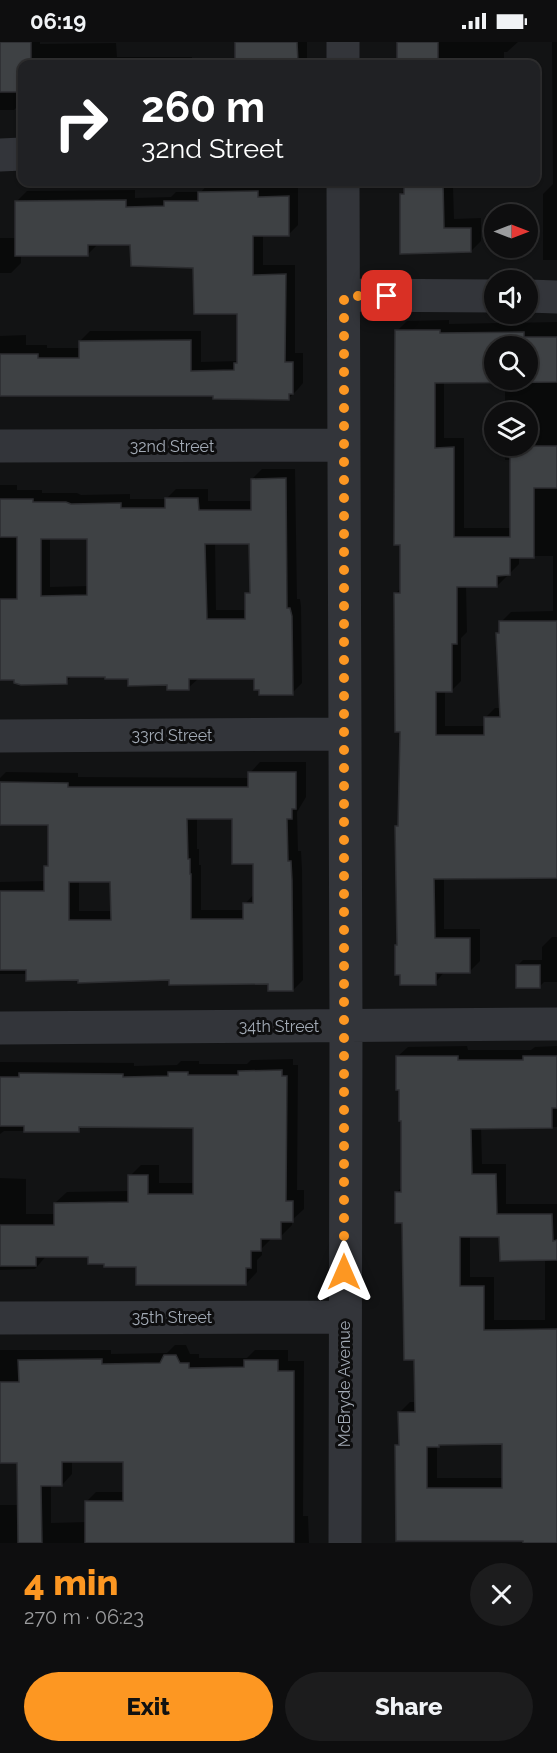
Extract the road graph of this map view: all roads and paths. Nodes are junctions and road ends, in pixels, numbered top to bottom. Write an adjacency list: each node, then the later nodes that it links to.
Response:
1 (343, 42): 2 (street)
2 (343, 60)
3 (0, 154): 4 (street)
4 (18, 154)
5 (343, 186): 6 (street, McBryde Avenue)
6 (344, 296): 7 (street); 10 (street, McBryde Avenue)
7 (484, 296)
8 (538, 296): 9 (street)
9 (557, 297)
10 (343, 445): 11 (street, 32nd Street); 12 (street, McBryde Avenue)
11 (0, 446)
12 (345, 734): 13 (street, 33rd Street); 15 (street, McBryde Avenue)
13 (0, 736)
14 (557, 1024): 15 (street, 34th Street)
15 (346, 1026): 16 (street, 34th Street); 17 (street, McBryde Avenue)
16 (0, 1028)
17 (344, 1317): 18 (street, 35th Street); 19 (street, McBryde Avenue)
18 (0, 1318)
19 (345, 1543)

